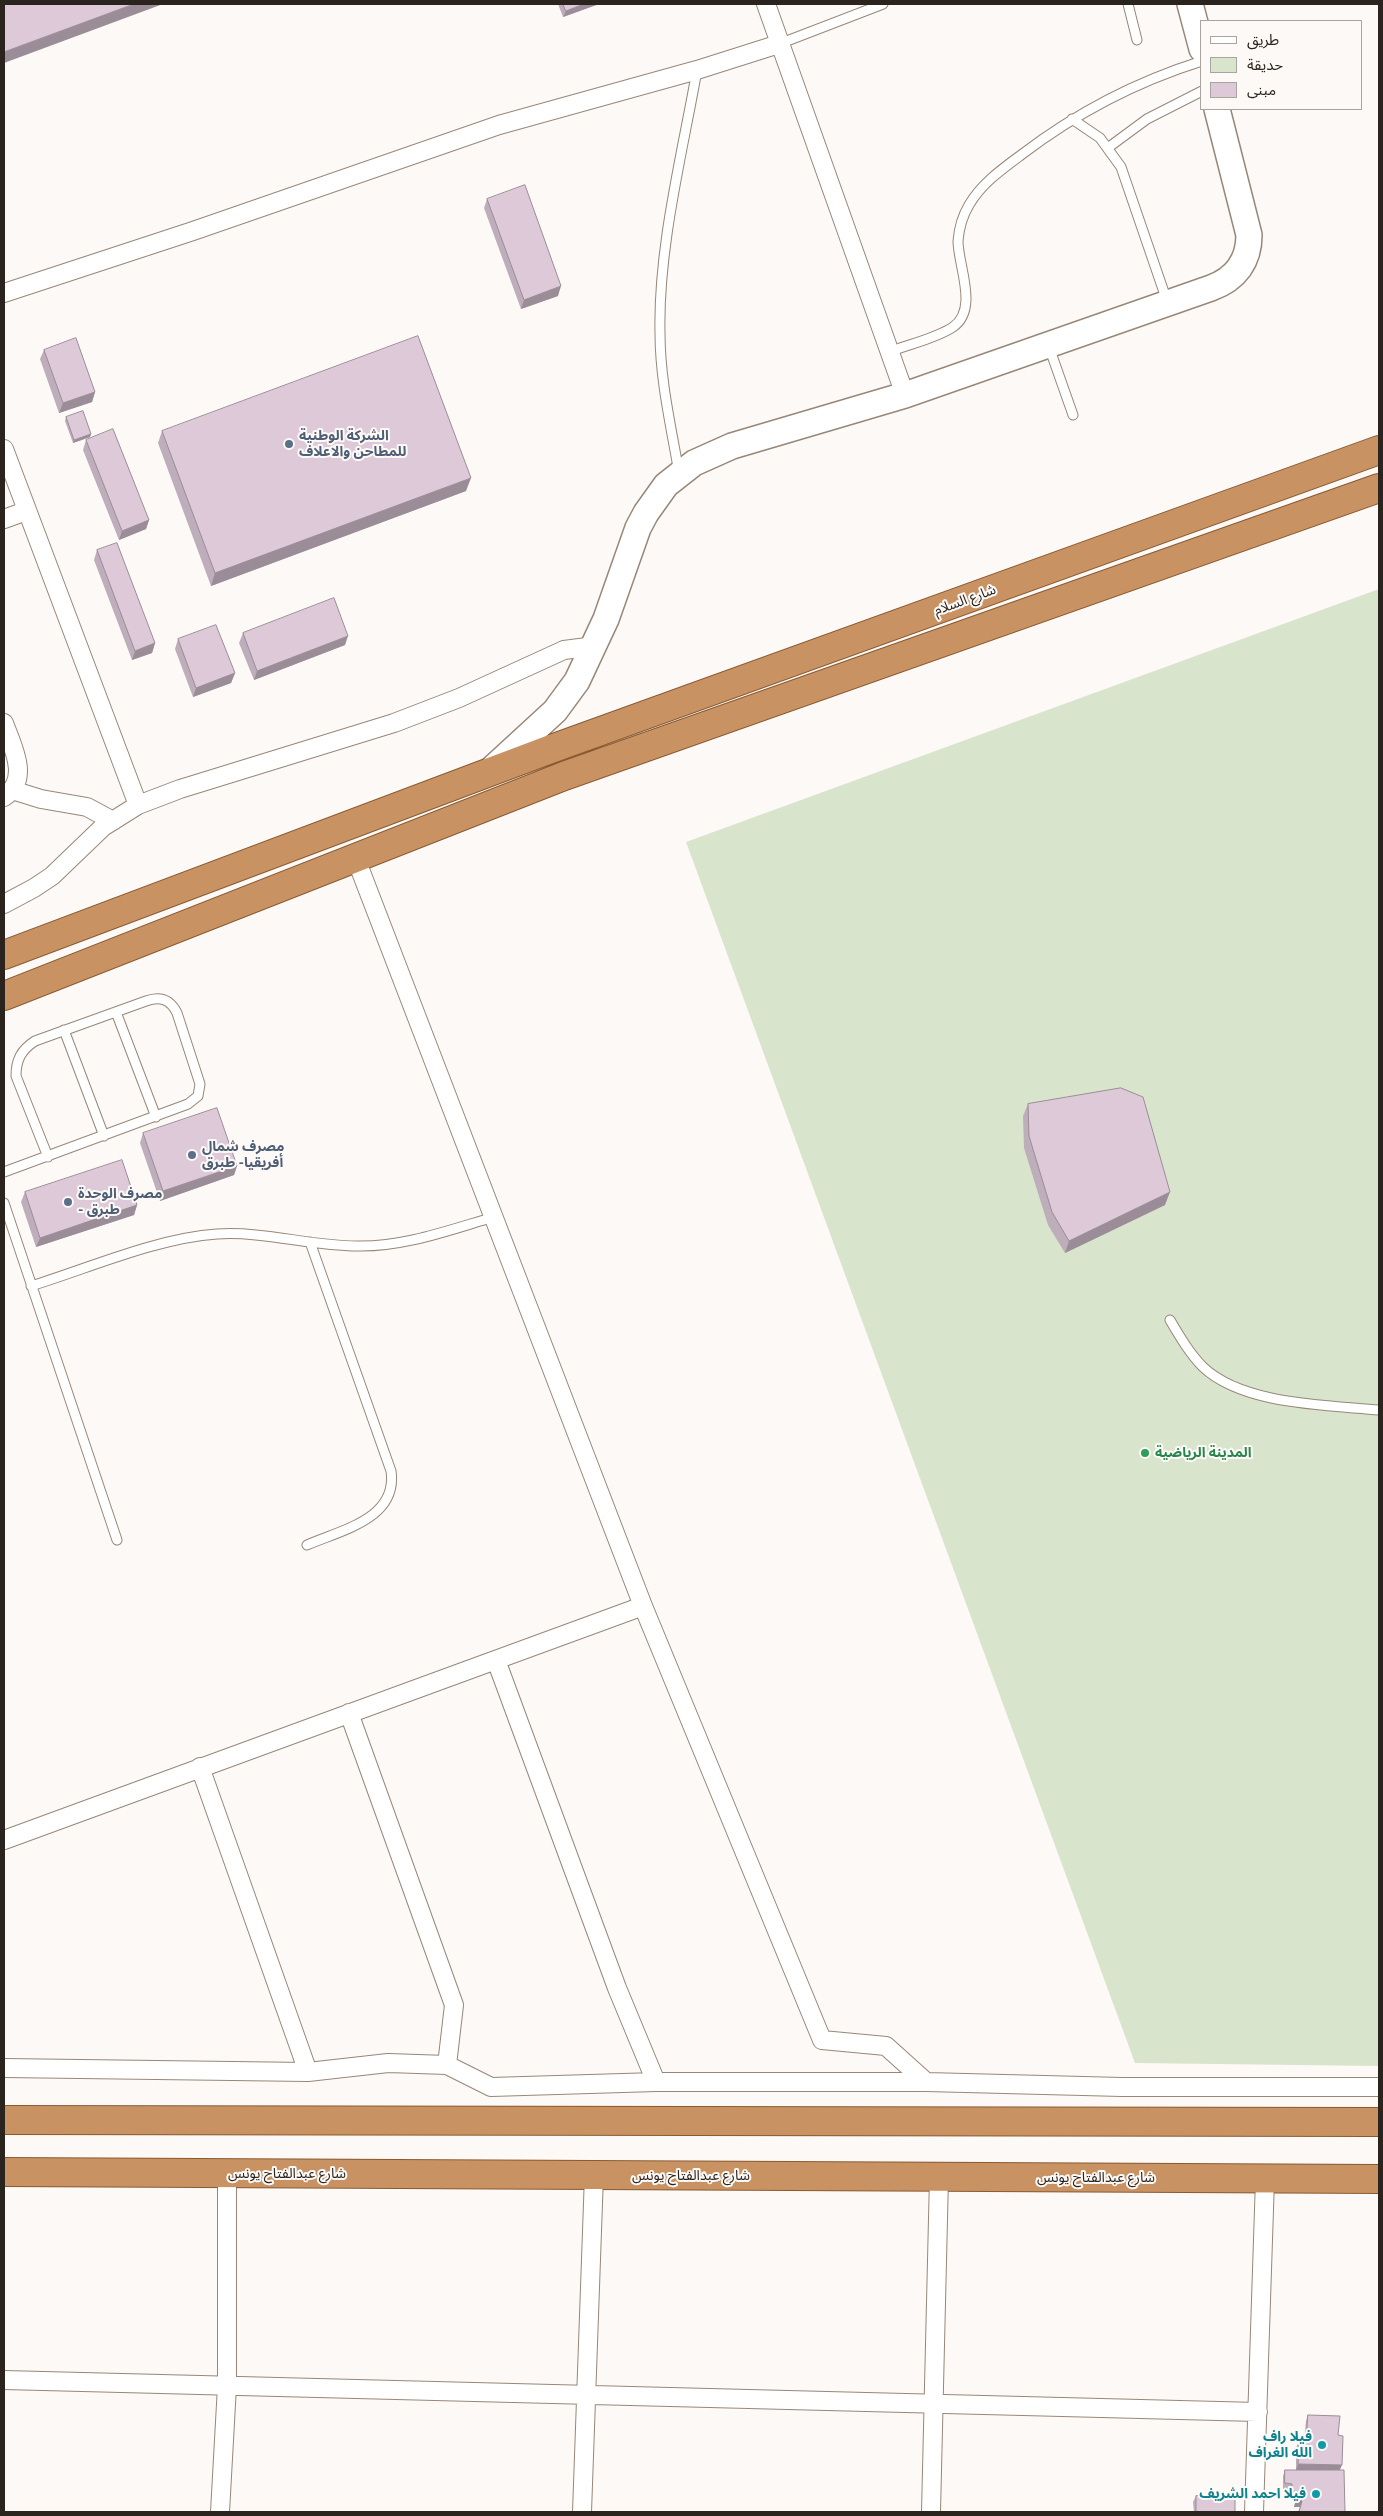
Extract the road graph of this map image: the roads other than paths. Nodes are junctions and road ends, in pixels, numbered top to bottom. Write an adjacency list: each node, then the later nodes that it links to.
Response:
1 (766, 4): 7 (street)
2 (883, 4): 7 (lane)
3 (1128, 4): 5 (lane)
4 (1190, 4): 6 (main road)
5 (1137, 40)
6 (1200, 42)
7 (779, 44): 9 (street); 17 (street)
8 (1200, 62): 12 (lane)
9 (697, 70): 14 (street); 22 (lane)
10 (1200, 93): 13 (lane)
11 (1217, 110): 15 (main road)
12 (1072, 119): 13 (lane); 17 (lane)
13 (1108, 147): 15 (lane)
14 (4, 293)
15 (1168, 303): 16 (main road)
16 (1049, 345): 18 (main road); 19 (lane)
17 (889, 352): 18 (street)
18 (904, 395): 22 (main road)
19 (1073, 415)
20 (4, 449): 24 (street)
21 (1379, 450): 28 (highway, شارع السلام)
22 (679, 473): 26 (main road)
23 (1379, 488): 32 (highway)
24 (26, 511): 25 (street); 30 (street)
25 (4, 519)
26 (595, 646): 28 (main road); 30 (street)
27 (4, 723): 29 (street)
28 (487, 773): 34 (highway, شارع السلام)
29 (8, 794): 31 (street)
30 (138, 805): 31 (street)
31 (112, 820): 33 (street)
32 (356, 859): 35 (highway); 43 (street)
33 (4, 904)
34 (4, 955)
35 (4, 996)
36 (116, 1012): 37 (lane); 38 (lane); 38 (lane)
37 (64, 1030): 39 (lane); 40 (lane)
38 (156, 1117): 39 (lane)
39 (104, 1136): 40 (lane)
40 (48, 1157): 41 (lane)
41 (4, 1172)
42 (4, 1203): 45 (lane)
43 (494, 1217): 44 (lane); 50 (street)
44 (310, 1242): 45 (lane); 49 (lane)
45 (31, 1286): 48 (lane)
46 (1170, 1320): 47 (lane)
47 (1379, 1410)
48 (117, 1540)
49 (307, 1545)
50 (643, 1606): 51 (street); 59 (street)
51 (496, 1660): 52 (street); 58 (street)
52 (348, 1713): 53 (street); 55 (street)
53 (200, 1768): 54 (street); 57 (street)
54 (4, 1840)
55 (448, 2065): 57 (street); 58 (street)
56 (4, 2068): 57 (street)
57 (308, 2072)
58 (656, 2082): 59 (street)
59 (926, 2082): 60 (street)
60 (1379, 2087)
61 (4, 2120): 62 (highway)
62 (1379, 2122)
63 (4, 2172): 64 (highway, شارع عبدالفتاح يونس)
64 (227, 2173): 65 (highway, شارع عبدالفتاح يونس); 70 (street)
65 (594, 2175): 66 (highway, شارع عبدالفتاح يونس); 71 (street)
66 (939, 2177): 67 (highway, شارع عبدالفتاح يونس); 72 (street)
67 (1265, 2179): 68 (highway, شارع عبدالفتاح يونس); 73 (street)
68 (1379, 2179)
69 (4, 2380): 70 (street)
70 (227, 2386): 71 (street); 74 (street)
71 (586, 2395): 72 (street); 75 (street)
72 (934, 2404): 73 (street); 76 (street)
73 (1258, 2412): 77 (street)
74 (220, 2512)
75 (582, 2512)
76 (931, 2512)
77 (1254, 2512)

